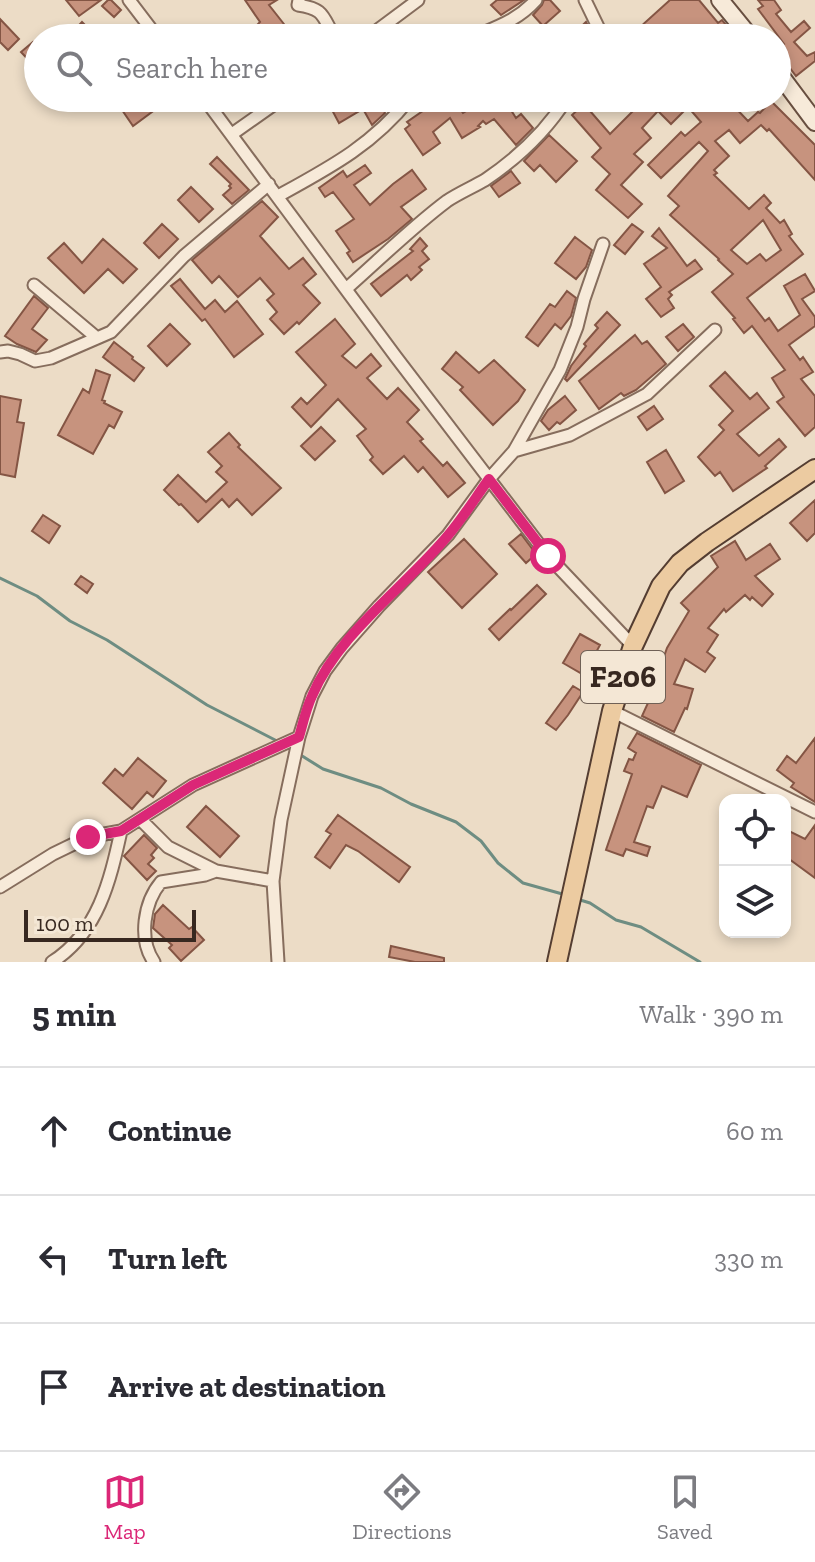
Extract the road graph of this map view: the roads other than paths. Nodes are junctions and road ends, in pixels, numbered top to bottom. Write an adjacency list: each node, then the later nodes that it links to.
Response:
1 (129, 0): 7 (street)
2 (299, 0): 8 (street)
3 (418, 0): 9 (street)
4 (536, 0): 10 (street)
5 (585, 0): 11 (street)
6 (720, 0): 12 (main road)
7 (147, 24)
8 (327, 24)
9 (386, 24)
10 (505, 24)
11 (596, 24)
12 (740, 24)
13 (791, 90): 18 (main road)
14 (215, 112): 19 (street)
15 (263, 112): 19 (street)
16 (398, 112): 21 (street)
17 (556, 112): 24 (street)
18 (815, 122)
19 (232, 134): 20 (street)
20 (269, 184): 21 (street); 26 (street)
21 (278, 196): 24 (street)
22 (603, 244): 28 (street)
23 (34, 285): 26 (street)
24 (346, 289): 30 (street)
25 (715, 330): 28 (street)
26 (97, 338): 27 (street)
27 (0, 352)
28 (514, 451): 30 (street)
29 (815, 469): 31 (main road, F206)
30 (489, 479): 31 (street); 33 (street)
31 (633, 646): 32 (main road, F206)
32 (612, 711): 34 (street); 43 (main road, F206)
33 (299, 737): 35 (street); 38 (street)
34 (815, 812)
35 (141, 820): 36 (street); 37 (street)
36 (121, 831): 39 (street); 40 (street)
37 (216, 871): 38 (street); 41 (street)
38 (273, 881): 42 (street)
39 (0, 887)
40 (52, 962)
41 (154, 962)
42 (278, 962)
43 (557, 962)

